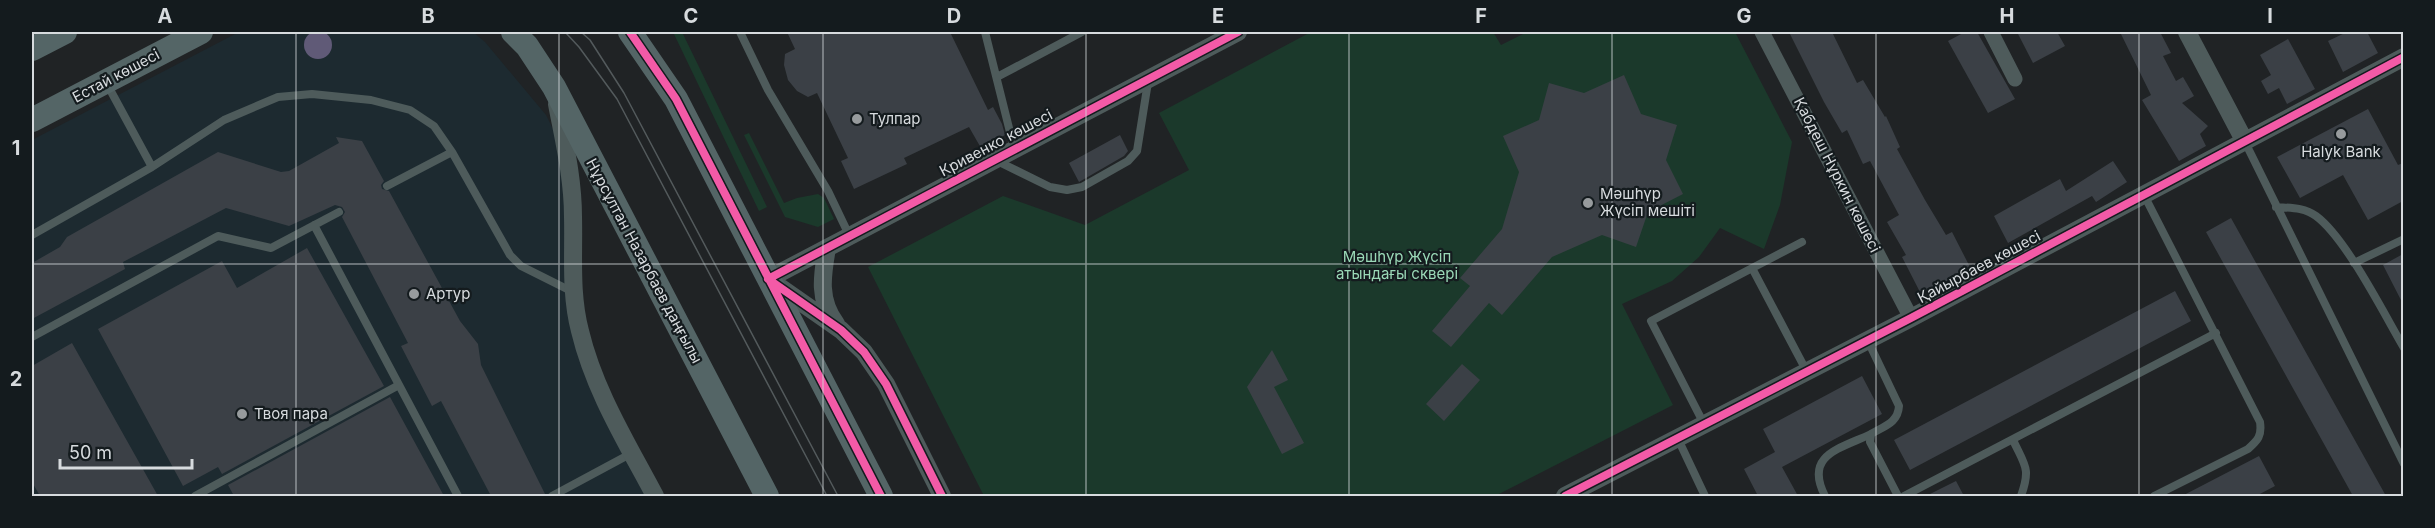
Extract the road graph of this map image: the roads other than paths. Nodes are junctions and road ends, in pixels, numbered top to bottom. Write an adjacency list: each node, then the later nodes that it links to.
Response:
1 (65, 32): 13 (main road)
2 (201, 32): 18 (main road, Естай көшесі)
3 (513, 32): 19 (main road, Нұрсұлтан Назарбаев даңғылы)
4 (630, 32): 20 (main road)
5 (652, 32): 20 (main road)
6 (740, 32): 33 (lane)
7 (985, 32): 15 (lane)
8 (1082, 32): 15 (lane)
9 (1238, 32): 16 (street, Кривенко көшесі)
10 (1762, 32): 41 (street, Қабдеш Нұркин көшесі)
11 (1991, 32): 17 (street)
12 (2187, 32): 22 (street)
13 (32, 49)
14 (2403, 57): 22 (street, Қайырбаев көшесі)
15 (997, 77): 23 (lane)
16 (1149, 78): 23 (street, Кривенко көшесі); 25 (lane)
17 (2015, 79)
18 (105, 81): 21 (main road, Естай көшесі); 26 (lane)
19 (554, 87): 40 (street); 59 (main road, Нұрсұлтан Назарбаев даңғылы)
20 (676, 99): 39 (main road)
21 (32, 120)
22 (2244, 140): 28 (street, Қайырбаев көшесі); 29 (lane)
23 (1014, 148): 25 (street, Кривенко көшесі)
24 (452, 152): 26 (lane); 27 (lane); 40 (lane)
25 (993, 159): 33 (street, Кривенко көшесі)
26 (152, 167): 32 (lane)
27 (387, 186)
28 (2144, 194): 41 (street, Қайырбаев көшесі); 43 (lane)
29 (2276, 207): 37 (lane); 54 (lane)
30 (339, 212): 31 (lane)
31 (314, 225): 44 (lane); 48 (lane)
32 (32, 236)
33 (850, 237): 36 (street, Кривенко көшесі)
34 (2403, 239): 37 (lane)
35 (1802, 242): 38 (lane)
36 (827, 248): 39 (street, Кривенко көшесі); 42 (street)
37 (2354, 263): 46 (lane)
38 (1752, 268): 47 (lane); 49 (lane)
39 (768, 279): 42 (street); 60 (main road)
40 (574, 293): 53 (street)
41 (1911, 318): 45 (street, Қайырбаев көшесі)
42 (841, 330): 61 (street)
43 (2216, 333): 52 (lane); 68 (lane)
44 (32, 337)
45 (1868, 341): 47 (street, Қайырбаев көшесі); 50 (lane)
46 (2403, 348)
47 (1807, 372): 49 (street, Қайырбаев көшесі)
48 (399, 385): 55 (lane); 56 (lane)
49 (1704, 424): 51 (street, Қайырбаев көшесі)
50 (1871, 434): 64 (lane); 65 (lane)
51 (1678, 438): 62 (street, Қайырбаев көшесі); 63 (lane)
52 (2013, 440): 66 (lane); 67 (lane)
53 (632, 453): 57 (lane); 58 (street)
54 (2403, 464)
55 (195, 496)
56 (458, 496)
57 (552, 496)
58 (655, 496)
59 (767, 496)
60 (881, 496)
61 (942, 496)
62 (1565, 496)
63 (1705, 496)
64 (1825, 496)
65 (1898, 496)
66 (1904, 496)
67 (2021, 496)
68 (2154, 496)

